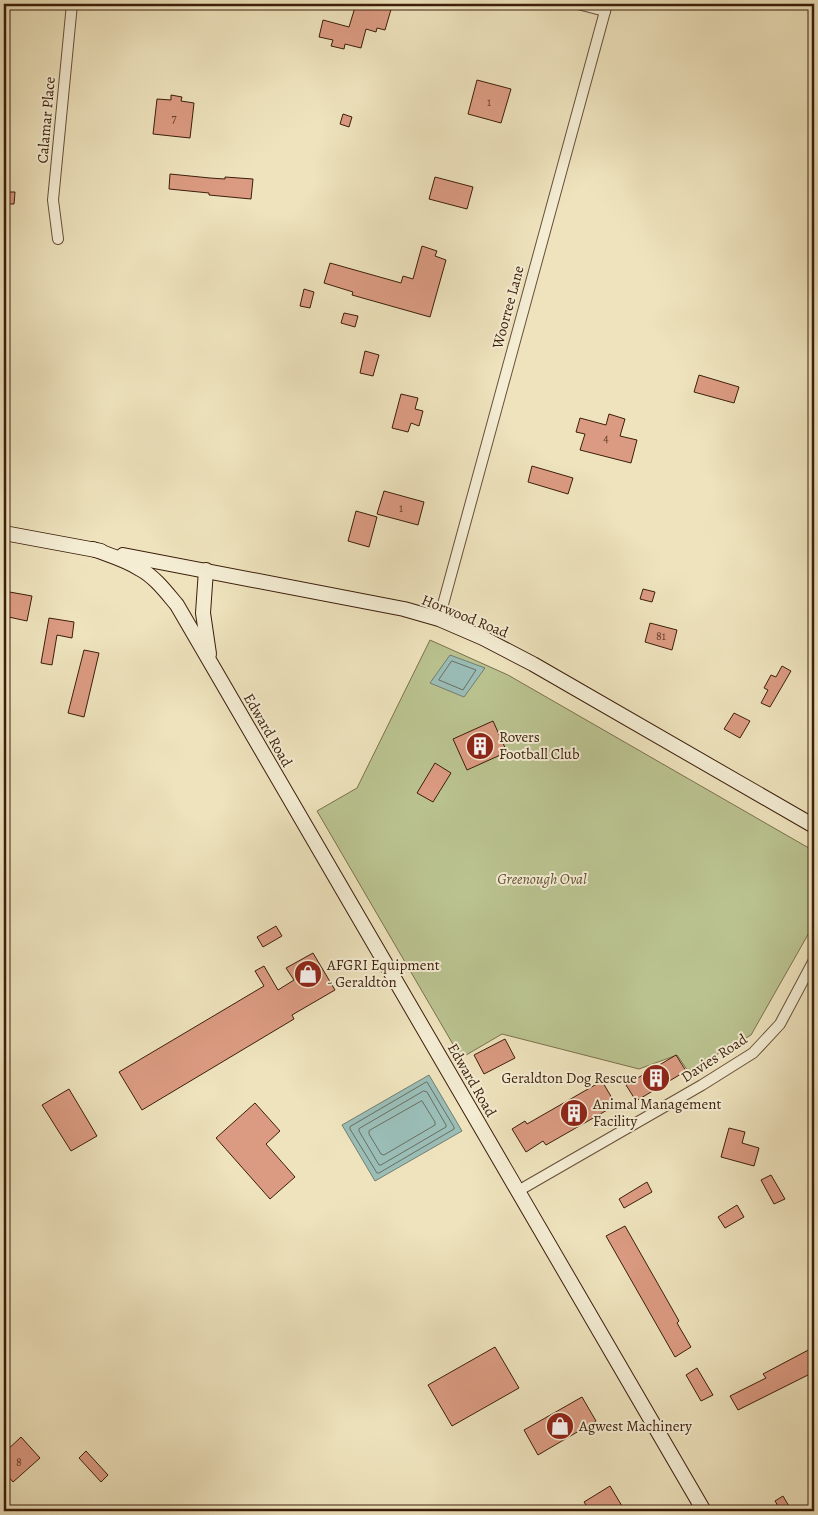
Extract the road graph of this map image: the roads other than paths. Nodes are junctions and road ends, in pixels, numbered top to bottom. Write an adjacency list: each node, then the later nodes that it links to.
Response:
1 (72, 4): 4 (street, Calamar Place)
2 (578, 4): 3 (street)
3 (606, 7): 8 (street, Woorree Lane)
4 (58, 239)
5 (4, 533): 6 (main road, Horwood Road)
6 (93, 550): 7 (main road, Horwood Road); 9 (main road, Edward Road)
7 (206, 570): 8 (main road, Horwood Road); 9 (main road, Edward Road)
8 (439, 619): 10 (main road, Horwood Road)
9 (212, 666): 12 (main road, Edward Road)
10 (814, 826)
11 (814, 960): 12 (street, Davies Road)
12 (518, 1191): 13 (main road, Edward Road)
13 (704, 1511)

